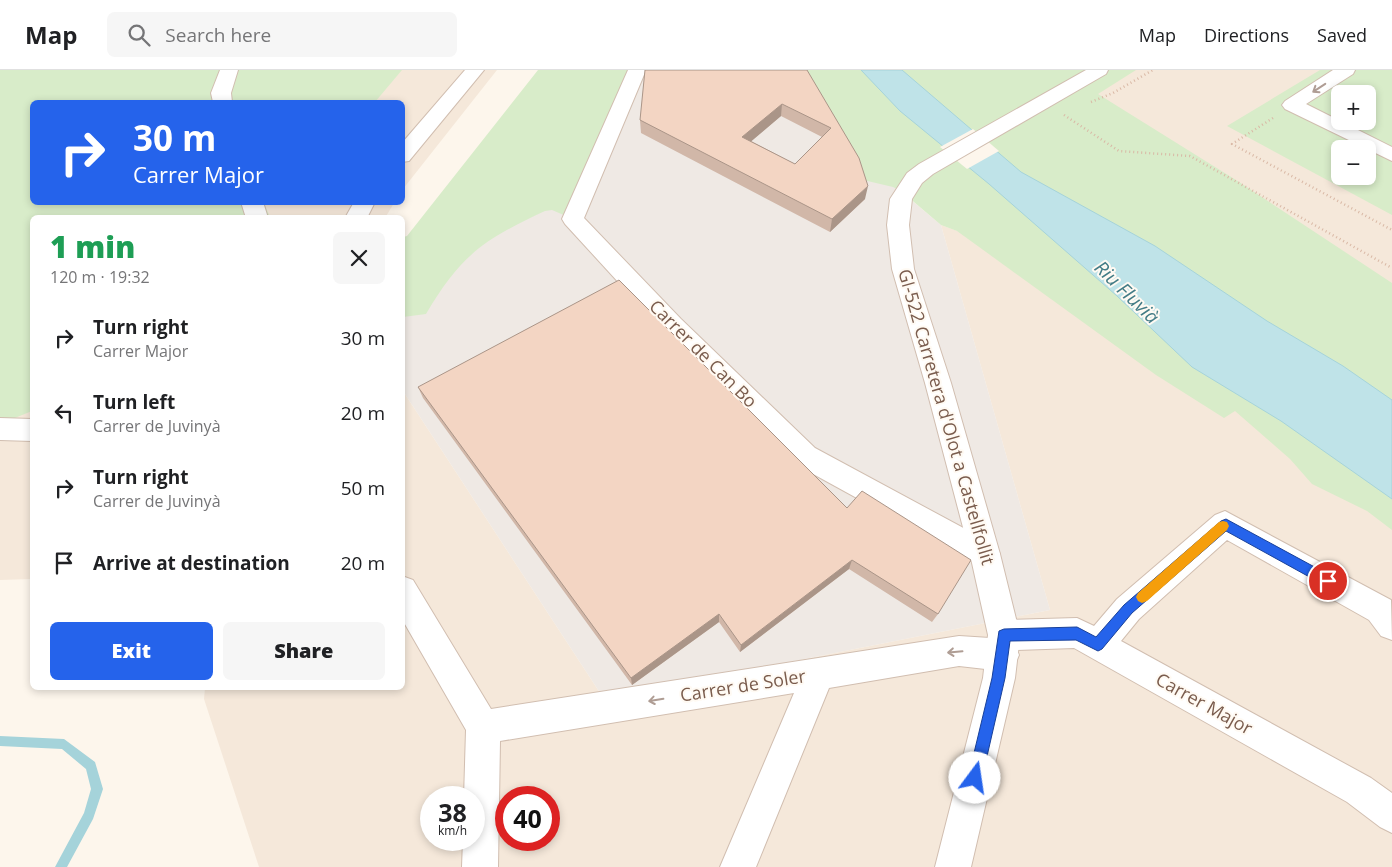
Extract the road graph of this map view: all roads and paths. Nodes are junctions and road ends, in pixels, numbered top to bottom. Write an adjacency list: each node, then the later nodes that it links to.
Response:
1 (229, 70): 6 (street)
2 (475, 70): 9 (street)
3 (637, 70): 15 (street, Carrer de Can Bo)
4 (1099, 70): 15 (street, GI-522 Carretera d'Olot a Castellfollit)
5 (1346, 70): 7 (street, one-way to 7)
6 (223, 100)
7 (1292, 105): 10 (street); 11 (path)
8 (1061, 113): 12 (path)
9 (405, 152)
10 (1392, 155)
11 (1392, 230)
12 (1392, 268)
13 (0, 429): 14 (street)
14 (30, 430)
15 (986, 554): 18 (street, GI-522 Carretera d'Olot a Castellfollit)
16 (405, 595): 21 (street)
17 (1392, 625): 19 (street)
18 (1004, 645): 19 (street, Carrer Major); 20 (street, Carrer de Soler, one-way to 20); 25 (street, GI-522 Carretera d'Olot a Castellfollit)
19 (1098, 645): 22 (street, Carrer Major)
20 (818, 674): 21 (street, Carrer de Soler, one-way to 21); 24 (street)
21 (483, 727): 23 (street)
22 (1392, 815)
23 (480, 867)
24 (738, 867)
25 (953, 867)

